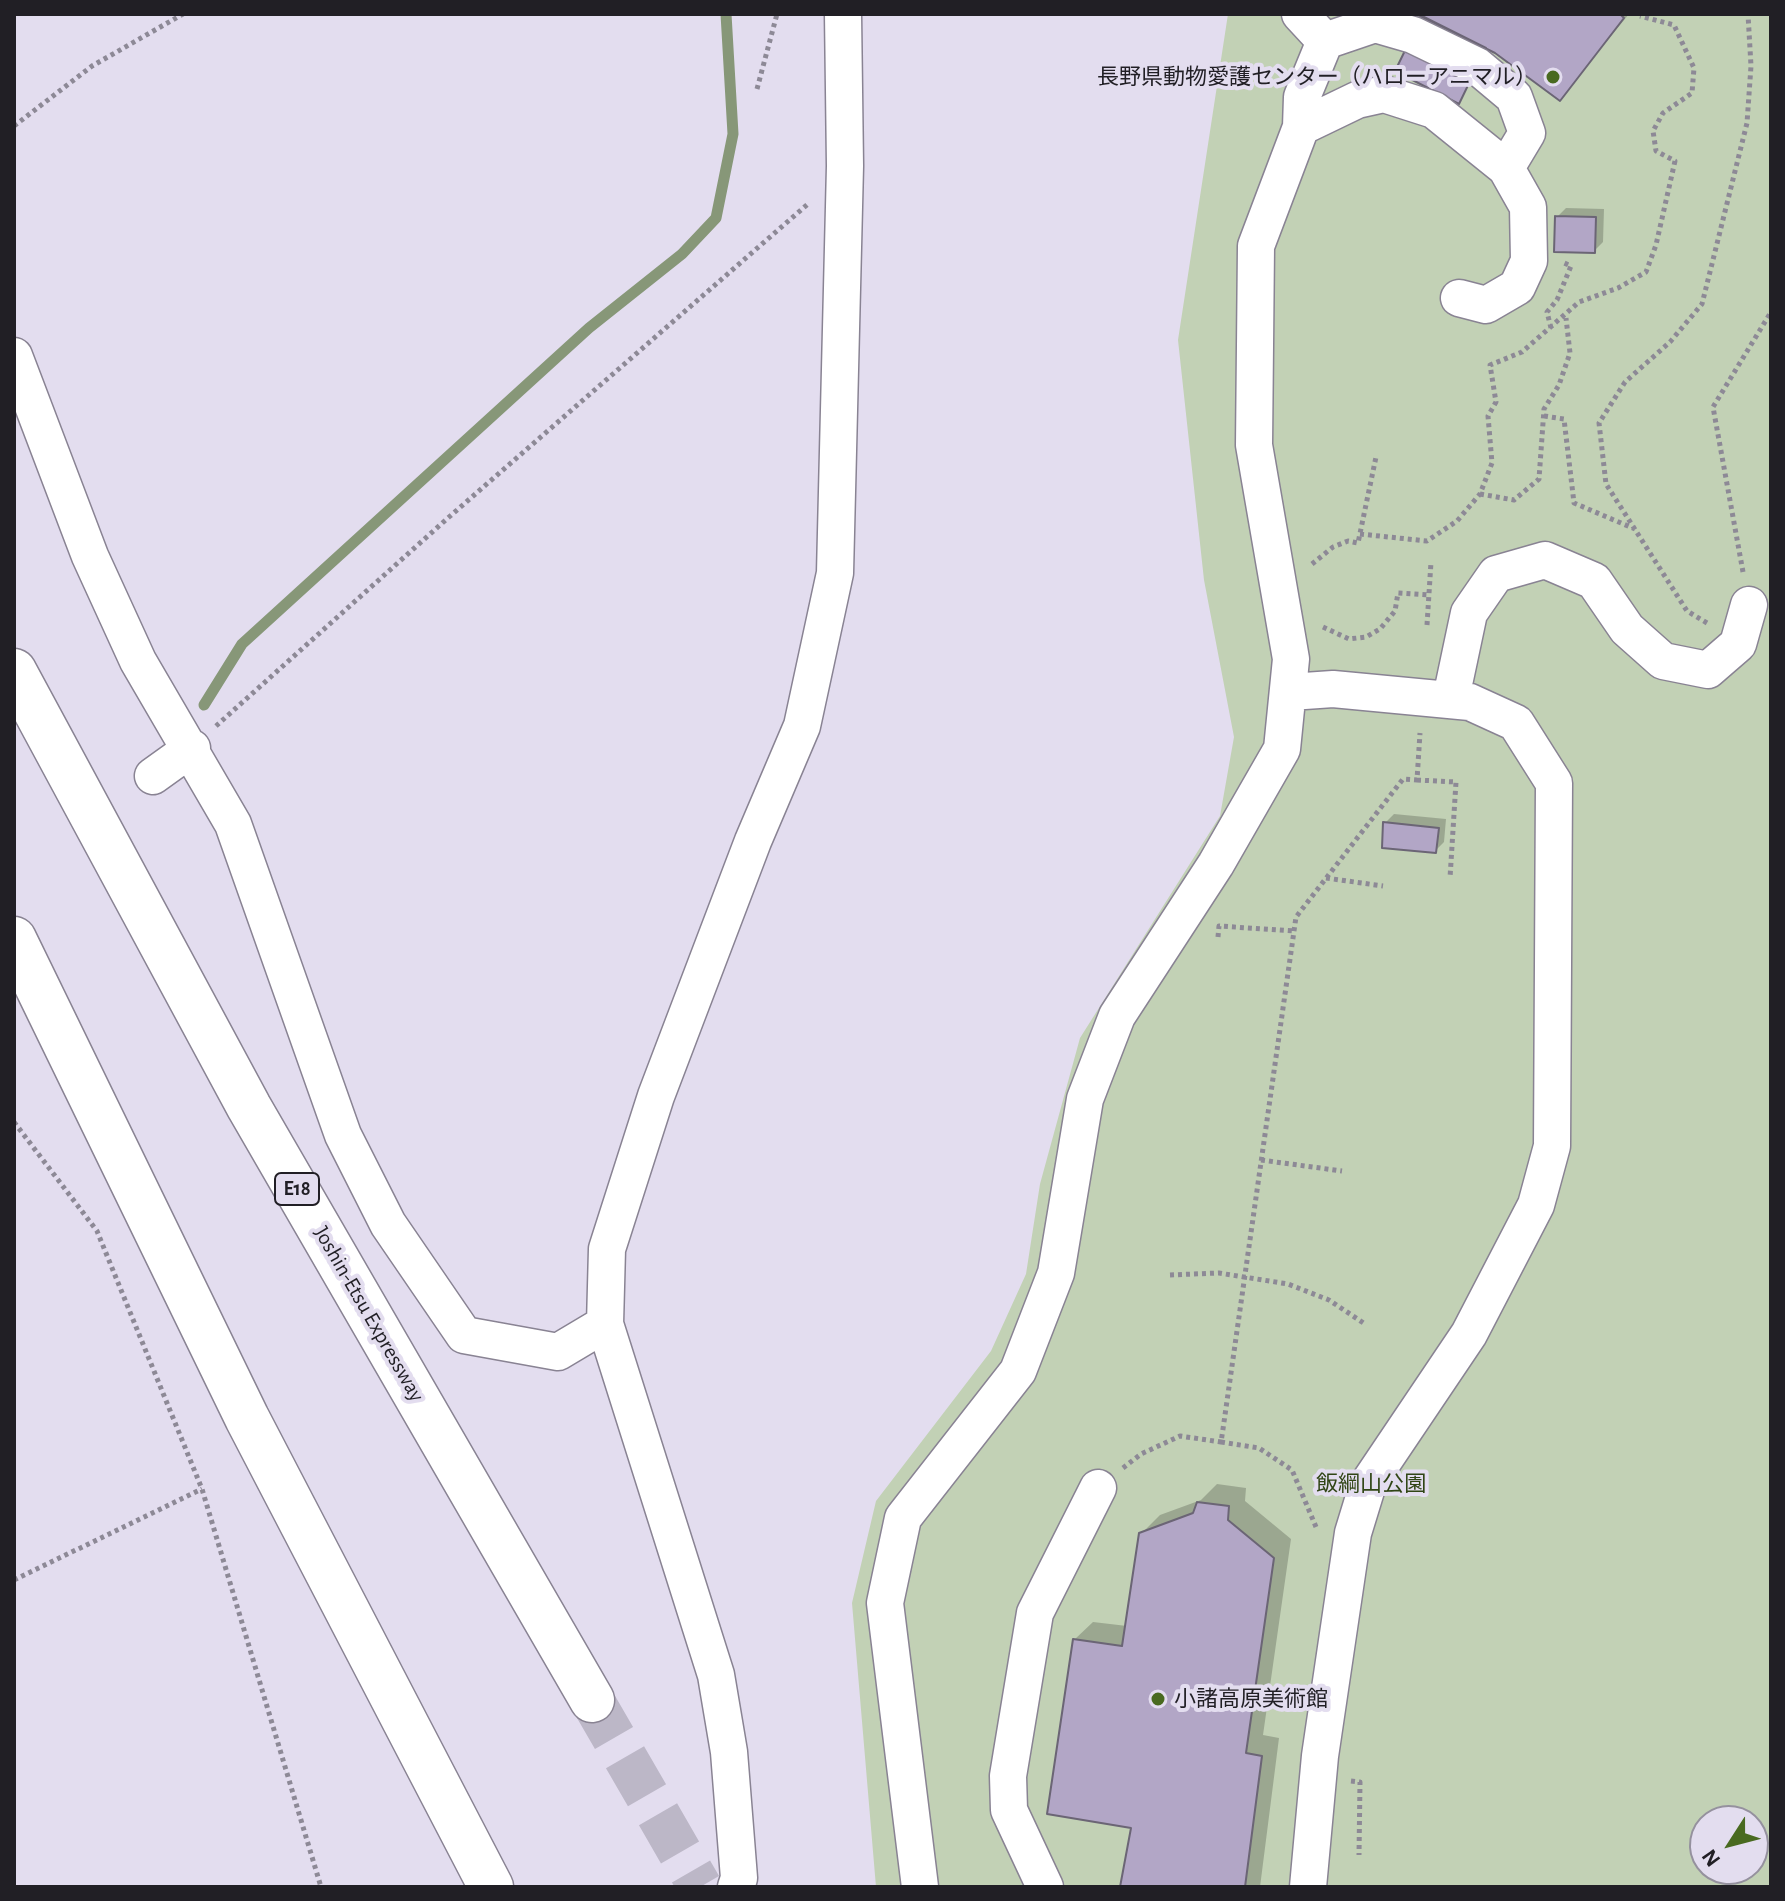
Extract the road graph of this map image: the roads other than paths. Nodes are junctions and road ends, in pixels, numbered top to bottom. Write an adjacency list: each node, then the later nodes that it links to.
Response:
1 (843, 14): 15 (street)
2 (1300, 14): 3 (street)
3 (1325, 41): 4 (street); 5 (street)
4 (1301, 127): 5 (street); 10 (street)
5 (1506, 168): 6 (street)
6 (1459, 298)
7 (14, 356): 12 (street)
8 (1749, 605): 11 (street)
9 (14, 671): 17 (highway, Joshin-Etsu Expressway / E18)
10 (1290, 692): 11 (street); 20 (street)
11 (1451, 698): 22 (street)
12 (192, 748): 13 (street); 15 (street)
13 (153, 776)
14 (14, 939): 18 (highway)
15 (605, 1324): 19 (street)
16 (1098, 1488): 21 (street)
17 (592, 1700)
18 (491, 1887)
19 (736, 1887)
20 (920, 1887)
21 (1045, 1887)
22 (1308, 1887)

